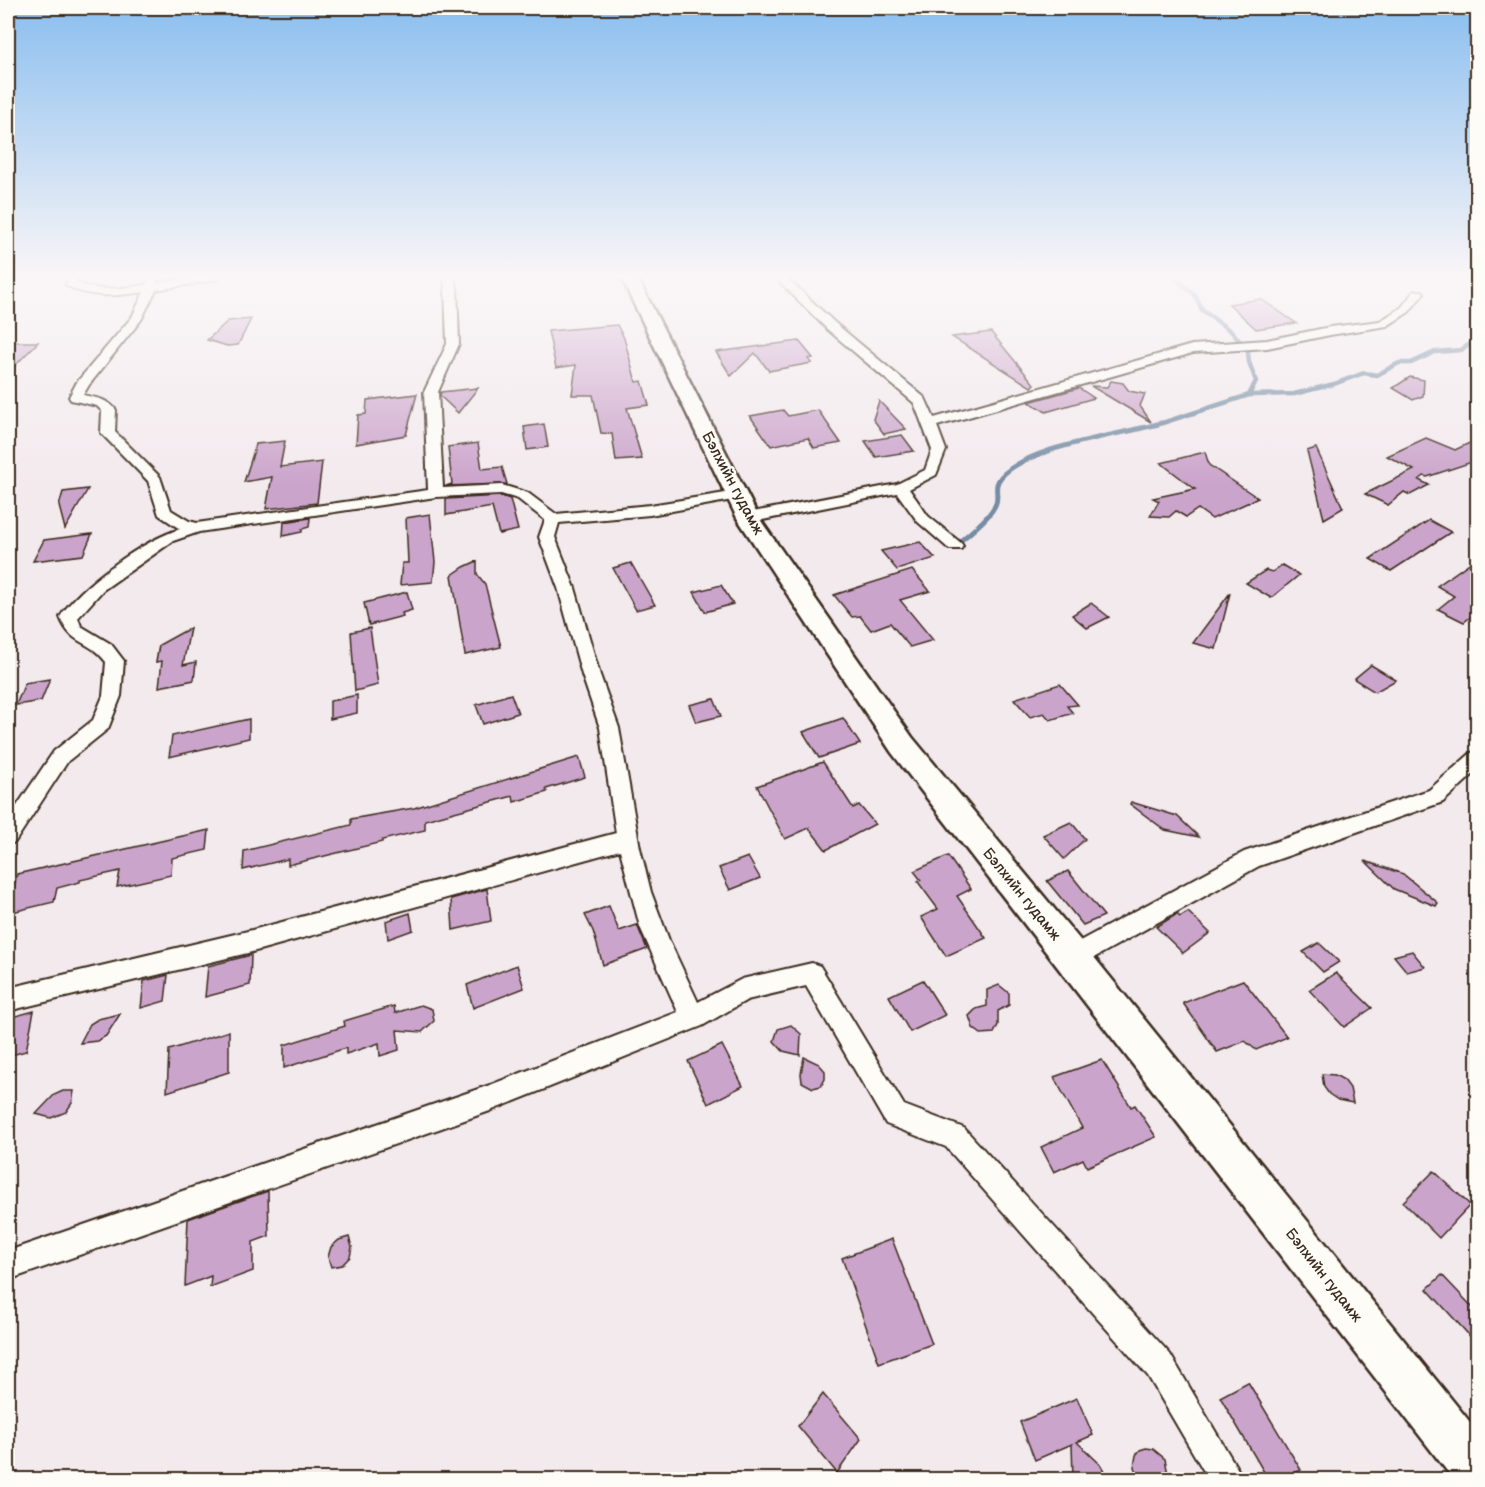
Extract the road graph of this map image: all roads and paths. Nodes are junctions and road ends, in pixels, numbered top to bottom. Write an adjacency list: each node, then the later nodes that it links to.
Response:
1 (115, 346): 11 (street)
2 (452, 346): 8 (street)
3 (664, 346): 9 (main road, Бэлхийн гудамж)
4 (855, 346): 6 (street)
5 (1231, 346): 6 (street)
6 (929, 424): 7 (street)
7 (901, 488): 9 (street); 12 (street)
8 (436, 493): 10 (street); 11 (street)
9 (743, 506): 10 (street); 16 (main road, Бэлхийн гудамж)
10 (553, 519): 15 (street)
11 (196, 528): 14 (street)
12 (955, 546)
13 (1478, 758): 16 (street)
14 (8, 836)
15 (628, 839): 17 (street); 18 (street)
16 (1073, 957): 20 (main road, Бэлхийн гудамж)
17 (8, 1000)
18 (693, 1018): 19 (street); 21 (street)
19 (8, 1266)
20 (1478, 1471)
21 (1228, 1479)

